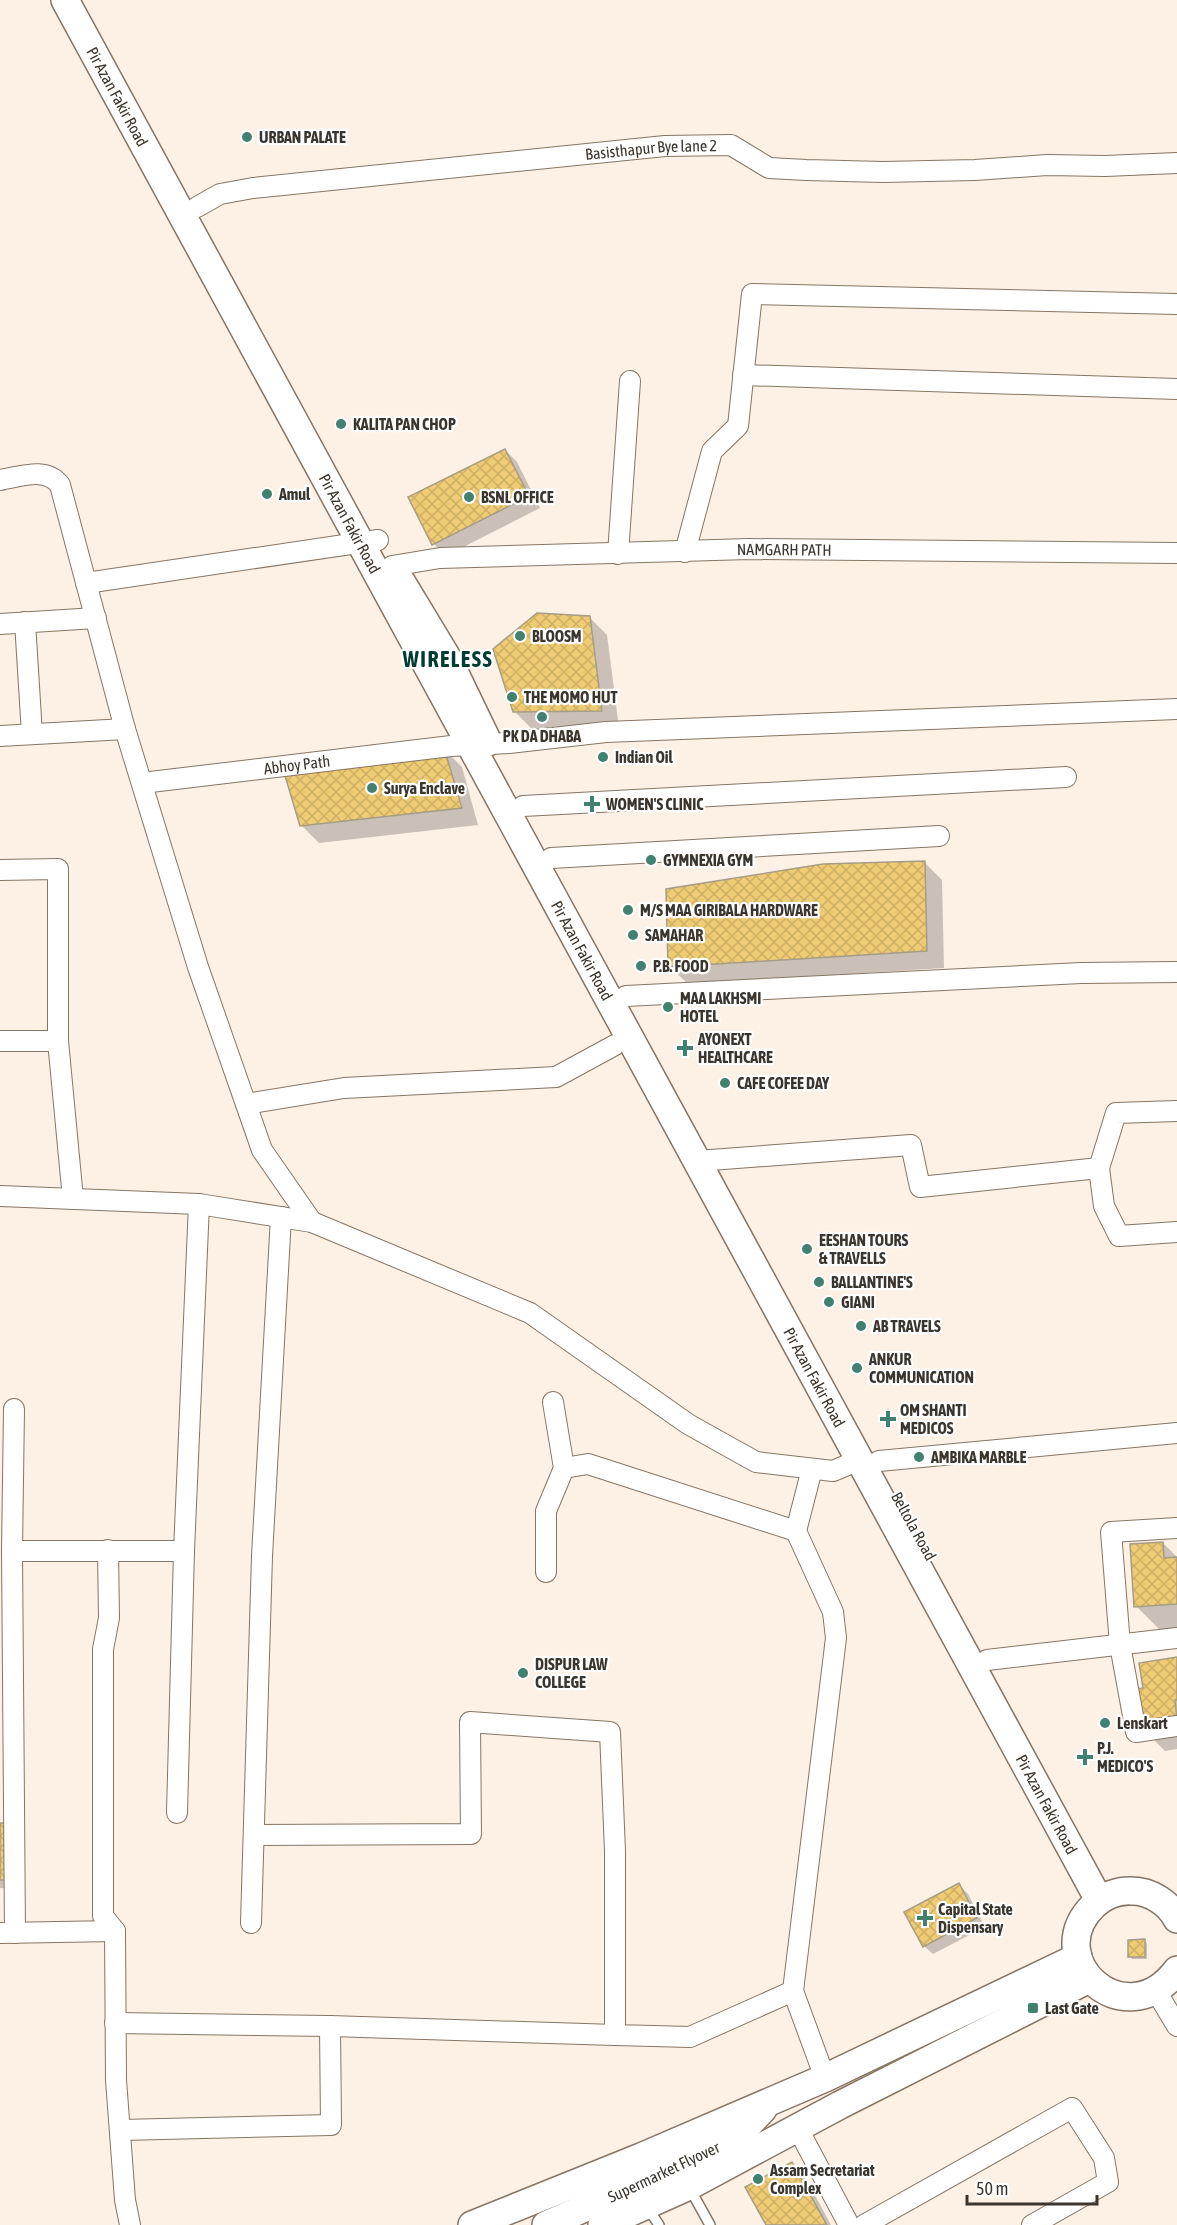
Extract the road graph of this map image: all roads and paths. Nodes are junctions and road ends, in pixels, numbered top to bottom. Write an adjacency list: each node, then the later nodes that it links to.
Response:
1 (65, 0): 10 (main road, Pir Azan Fakir Road)
2 (84, 0): 4 (main road, Pir Azan Fakir Road)
3 (1177, 164): 4 (street, Basisthapur Bye lane 2)
4 (197, 207): 10 (main road, Pir Azan Fakir Road)
5 (1177, 304): 6 (street)
6 (743, 375): 8 (street); 11 (street)
7 (630, 381): 13 (street)
8 (1177, 389)
9 (0, 480): 15 (street)
10 (369, 542): 14 (main road, Pir Azan Fakir Road); 15 (street); 23 (main road, Pir Azan Fakir Road)
11 (685, 552): 12 (street, NAMGARH PATH); 13 (street, NAMGARH PATH)
12 (1177, 553)
13 (618, 554): 14 (street, NAMGARH PATH)
14 (392, 566): 23 (main road, Pir Azan Fakir Road)
15 (86, 583): 16 (street)
16 (96, 618): 17 (street); 20 (street)
17 (25, 622): 18 (street); 21 (street)
18 (0, 624)
19 (1177, 709): 23 (street, Abhoy Path)
20 (125, 729): 21 (street); 25 (street)
21 (32, 734): 22 (street)
22 (0, 736)
23 (470, 745): 25 (street, Abhoy Path); 26 (main road, Pir Azan Fakir Road); 37 (main road, Pir Azan Fakir Road)
24 (1066, 777): 26 (street)
25 (142, 783): 35 (street)
26 (523, 806): 28 (main road, Pir Azan Fakir Road)
27 (939, 836): 28 (street)
28 (551, 858): 31 (main road, Pir Azan Fakir Road)
29 (0, 870): 33 (street)
30 (1177, 972): 31 (street)
31 (626, 996): 37 (main road, Pir Azan Fakir Road)
32 (0, 1041): 33 (street)
33 (58, 1041): 40 (street)
34 (615, 1046): 35 (street)
35 (246, 1104): 43 (street)
36 (1177, 1112): 38 (street)
37 (705, 1159): 38 (street); 48 (main road, Pir Azan Fakir Road)
38 (1099, 1168): 44 (street)
39 (0, 1196): 40 (street)
40 (73, 1199): 41 (street)
41 (199, 1203): 42 (street); 55 (street)
42 (281, 1217): 43 (street); 62 (street)
43 (312, 1222): 50 (street)
44 (1177, 1232)
45 (553, 1402): 49 (street)
46 (14, 1408): 54 (street)
47 (1177, 1433): 48 (street)
48 (869, 1460): 50 (street); 59 (main road, Beltola Road); 63 (main road, Pir Azan Fakir Road)
49 (564, 1468): 52 (street); 56 (street)
50 (812, 1469): 52 (street)
51 (1177, 1528): 58 (street)
52 (796, 1531): 71 (street)
53 (108, 1550): 54 (street); 55 (street); 66 (street)
54 (12, 1551): 67 (street)
55 (184, 1551): 61 (street)
56 (546, 1572)
57 (1177, 1638): 58 (street)
58 (1120, 1644): 59 (street); 60 (street)
59 (987, 1660): 63 (main road, Beltola Road)
60 (1177, 1726)
61 (177, 1813)
62 (254, 1835): 65 (street); 75 (street)
63 (1106, 1897): 64 (main road); 68 (main road)
64 (1174, 1908)
65 (251, 1923)
66 (115, 1931): 67 (street); 72 (street)
67 (7, 1933)
68 (1084, 1968): 70 (main road); 76 (main road); 78 (main road)
69 (1177, 1970): 70 (main road)
70 (1156, 1990): 74 (street)
71 (793, 1991): 75 (street); 76 (street)
72 (115, 2023): 73 (street); 79 (street)
73 (330, 2026): 75 (street); 79 (street)
74 (1177, 2026)
75 (615, 2035)
76 (825, 2078): 77 (main road)
77 (770, 2101): 83 (main road); 84 (main road, Supermarket Flyover)
78 (797, 2127): 80 (main road); 87 (street)
79 (121, 2130): 82 (street)
80 (688, 2186): 81 (main road); 86 (lane)
81 (652, 2215): 85 (main road)
82 (129, 2225)
83 (472, 2225)
84 (546, 2225)
85 (602, 2225)
86 (710, 2225)
87 (849, 2225)
88 (864, 2225): 89 (street)
89 (1032, 2225)

